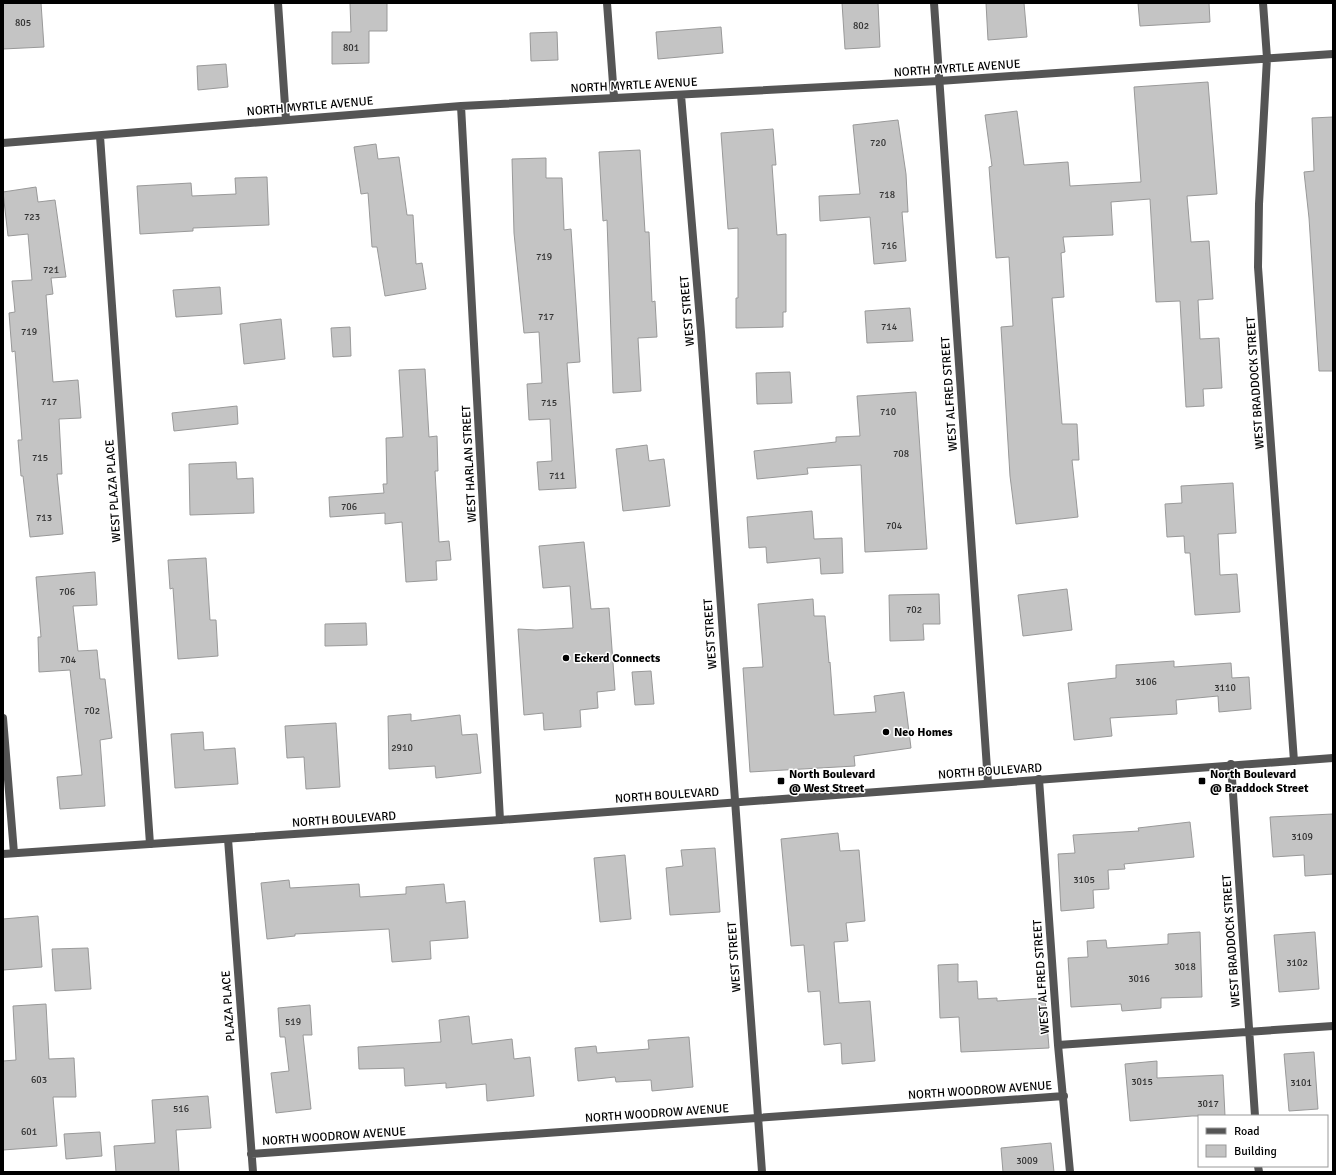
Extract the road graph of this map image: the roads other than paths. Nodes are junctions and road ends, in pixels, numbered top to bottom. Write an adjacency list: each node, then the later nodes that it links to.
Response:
1 (278, 3): 11 (street)
2 (607, 3): 9 (street)
3 (934, 3): 7 (street, WEST ALFRED STREET)
4 (1263, 3): 6 (street, WEST BRADDOCK STREET)
5 (1333, 54): 6 (street, NORTH MYRTLE AVENUE)
6 (1267, 58): 7 (street, NORTH MYRTLE AVENUE); 16 (street, WEST BRADDOCK STREET)
7 (939, 82): 8 (street, NORTH MYRTLE AVENUE); 19 (street, WEST ALFRED STREET)
8 (681, 95): 9 (street, NORTH MYRTLE AVENUE); 20 (street, WEST STREET)
9 (614, 97): 10 (street, NORTH MYRTLE AVENUE)
10 (461, 106): 11 (street, NORTH MYRTLE AVENUE); 21 (street, WEST HARLAN STREET)
11 (286, 120): 12 (street, NORTH MYRTLE AVENUE)
12 (100, 136): 13 (street, NORTH MYRTLE AVENUE); 23 (street, WEST PLAZA PLACE)
13 (3, 143)
14 (3, 718): 24 (street)
15 (1333, 758): 16 (street, NORTH BOULEVARD)
16 (1294, 761): 17 (street, NORTH BOULEVARD)
17 (1231, 764): 18 (street, NORTH BOULEVARD); 27 (street, WEST BRADDOCK STREET)
18 (1039, 779): 19 (street, NORTH BOULEVARD); 28 (street, WEST ALFRED STREET)
19 (988, 783): 20 (street, NORTH BOULEVARD)
20 (735, 802): 21 (street, NORTH BOULEVARD); 31 (street, WEST STREET)
21 (500, 820): 22 (street, NORTH BOULEVARD)
22 (228, 839): 23 (street, NORTH BOULEVARD); 32 (street, PLAZA PLACE)
23 (150, 844): 24 (street, NORTH BOULEVARD)
24 (14, 853): 25 (street, NORTH BOULEVARD)
25 (3, 854)
26 (1333, 1026): 27 (street)
27 (1250, 1032): 28 (street); 30 (street, WEST BRADDOCK STREET)
28 (1058, 1045): 29 (street, WEST ALFRED STREET)
29 (1064, 1096): 31 (street, NORTH WOODROW AVENUE); 35 (street, WEST ALFRED STREET)
30 (1255, 1115)
31 (758, 1117): 32 (street, NORTH WOODROW AVENUE); 34 (street, WEST STREET)
32 (251, 1154): 33 (street, PLAZA PLACE)
33 (253, 1172)
34 (762, 1172)
35 (1070, 1172)

